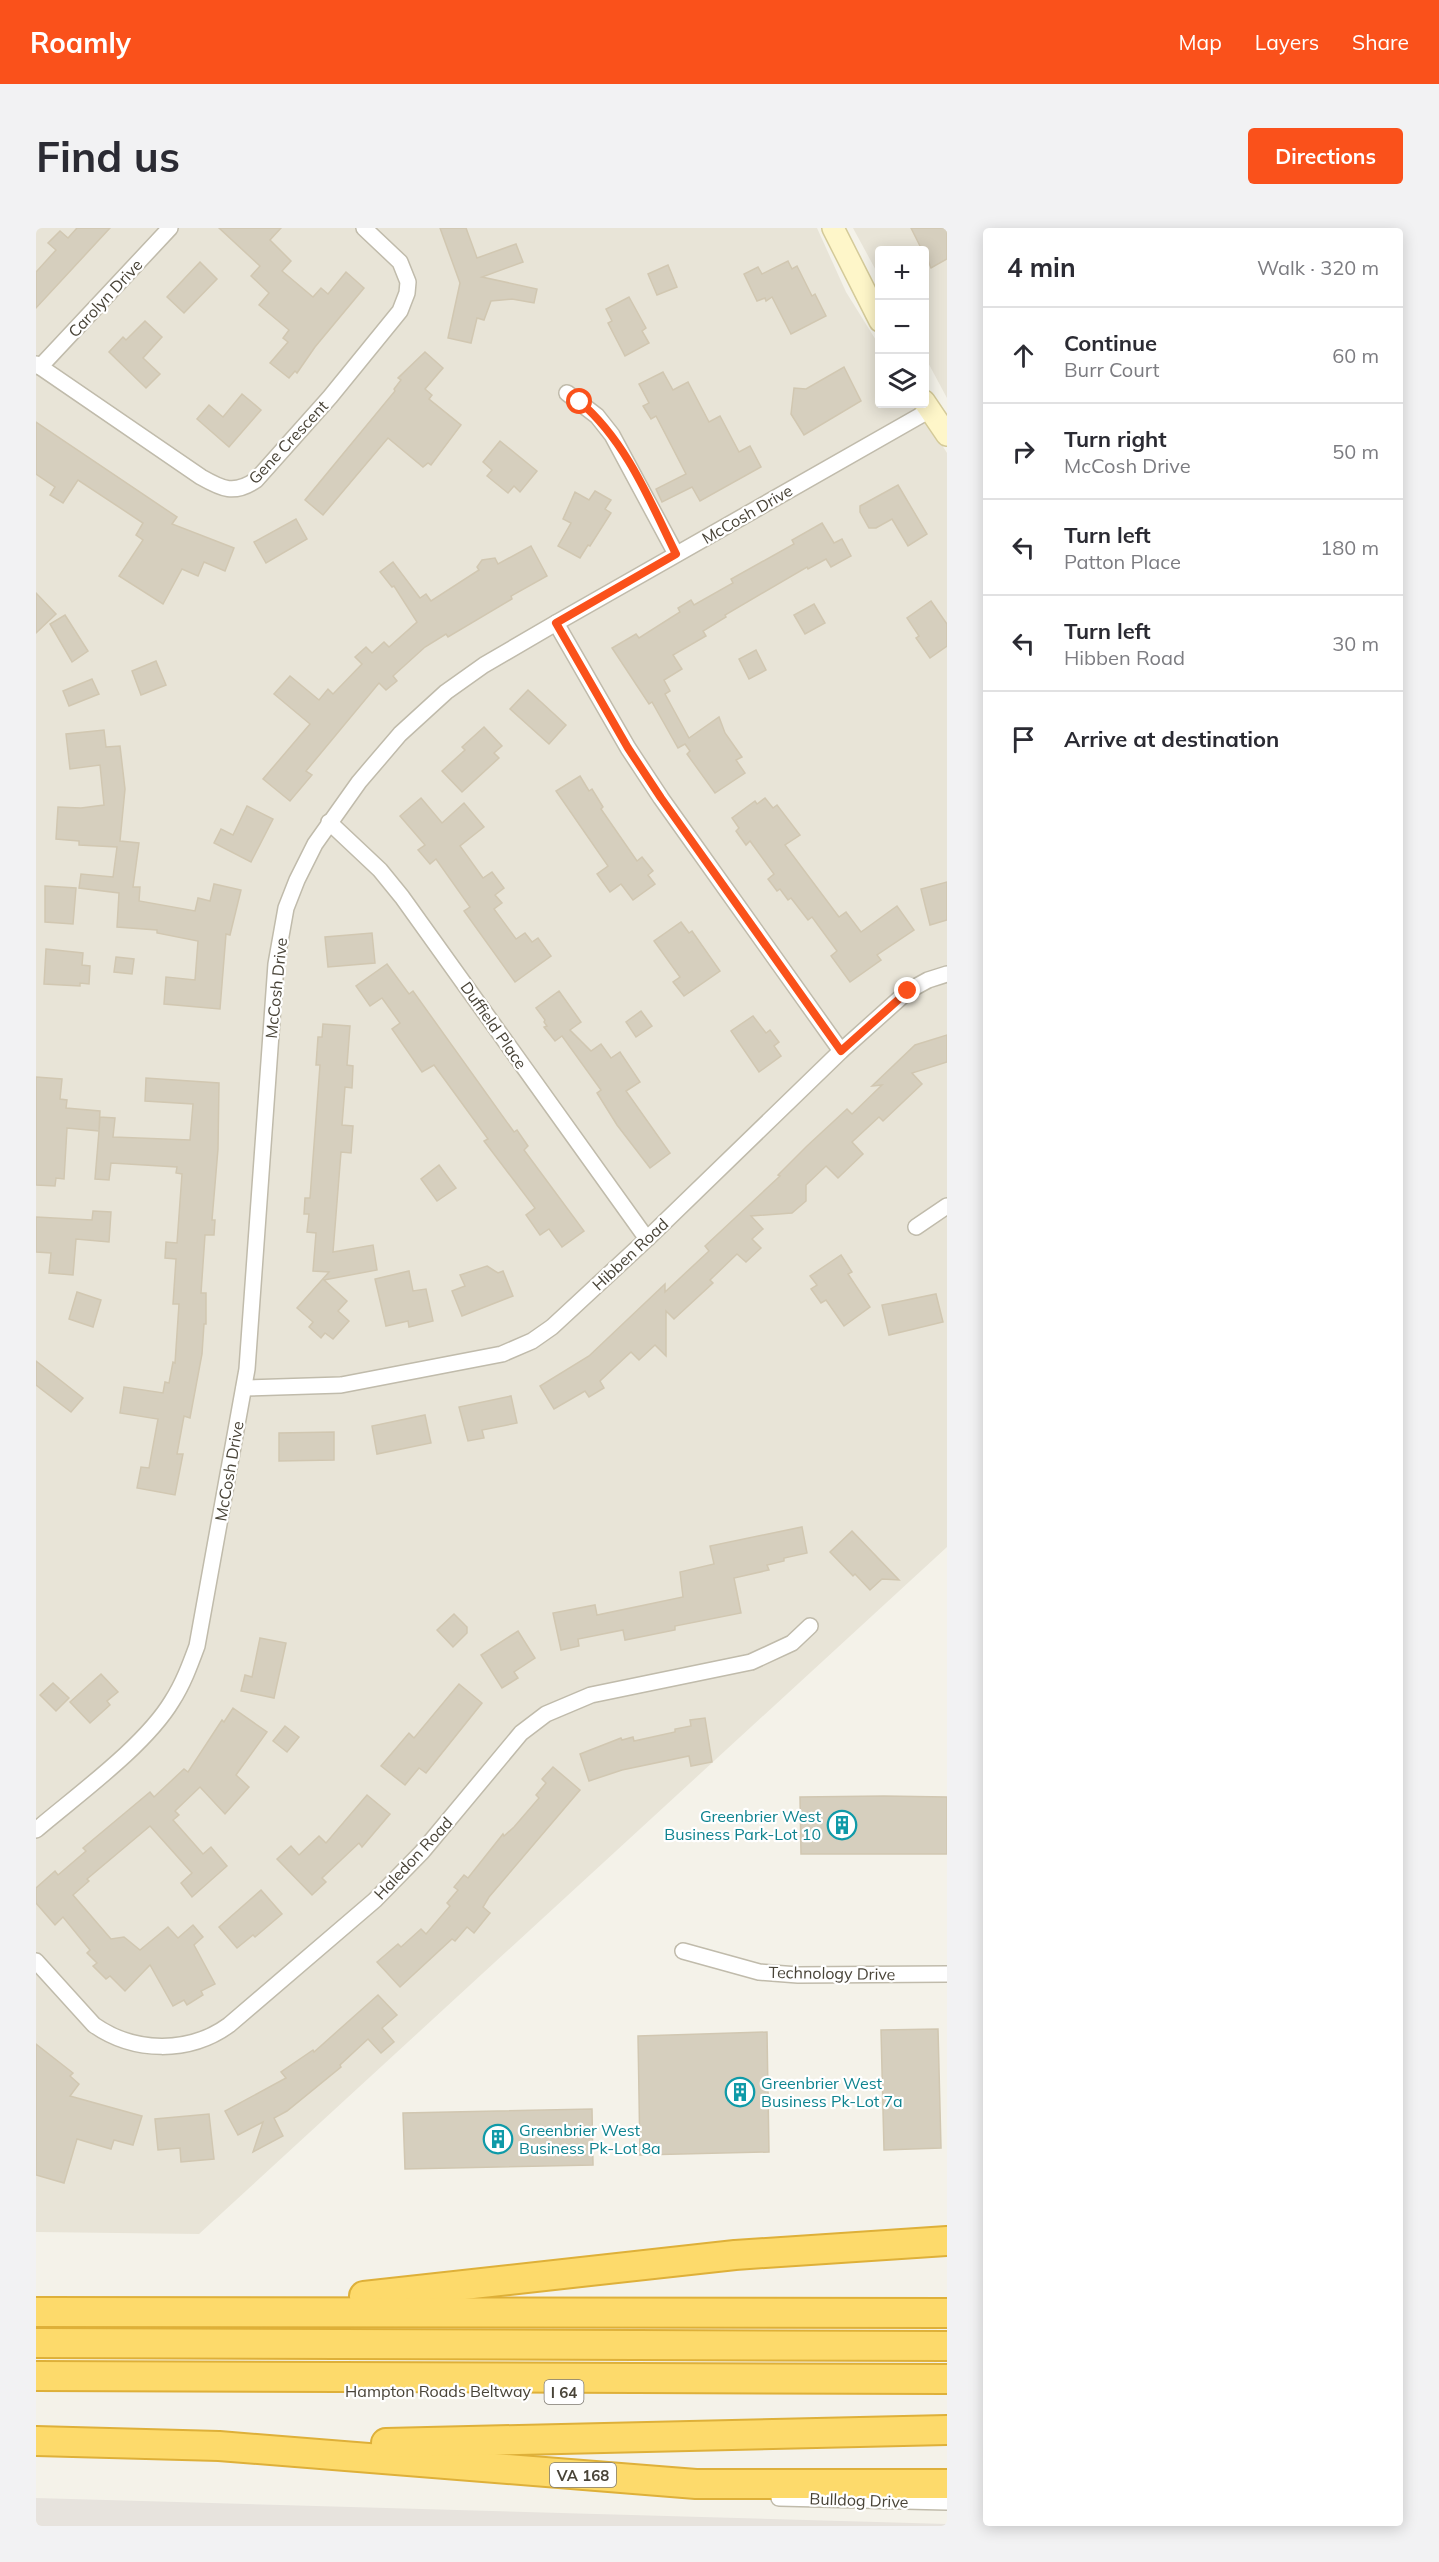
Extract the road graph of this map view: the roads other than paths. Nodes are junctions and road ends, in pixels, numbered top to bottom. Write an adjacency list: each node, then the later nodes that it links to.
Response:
1 (170, 228): 5 (street, Carolyn Drive)
2 (364, 228): 5 (street, Gene Crescent)
3 (833, 228): 4 (street)
4 (875, 313)
5 (38, 366)
6 (567, 393): 10 (street)
7 (922, 408): 10 (street, McCosh Drive)
8 (929, 408): 9 (street)
9 (947, 435)
10 (676, 554): 11 (street, McCosh Drive)
11 (556, 623): 12 (street, McCosh Drive); 14 (street)
12 (329, 822): 17 (street, Duffield Place); 18 (street, McCosh Drive)
13 (947, 974): 14 (street, Hibben Road)
14 (841, 1051): 17 (street, Hibben Road)
15 (947, 1206): 16 (street)
16 (916, 1227)
17 (647, 1239): 18 (street, Hibben Road)
18 (244, 1388): 20 (street, McCosh Drive)
19 (810, 1626): 22 (street, Haledon Road)
20 (36, 1830)
21 (683, 1951): 23 (street, Technology Drive)
22 (36, 1961)
23 (947, 1974)
24 (947, 2241): 26 (highway)
25 (36, 2312): 26 (highway)
26 (224, 2312): 27 (highway)
27 (947, 2313)
28 (36, 2343): 29 (highway)
29 (947, 2346)
30 (36, 2376): 31 (highway)
31 (947, 2379)
32 (36, 2389): 33 (highway, Hampton Roads Beltway / I 64)
33 (947, 2394)
34 (947, 2430): 36 (highway)
35 (36, 2441): 36 (highway, VA 168)
36 (219, 2446): 37 (highway, VA 168)
37 (947, 2484)
38 (770, 2498): 39 (street, Bulldog Drive)
39 (947, 2502)

